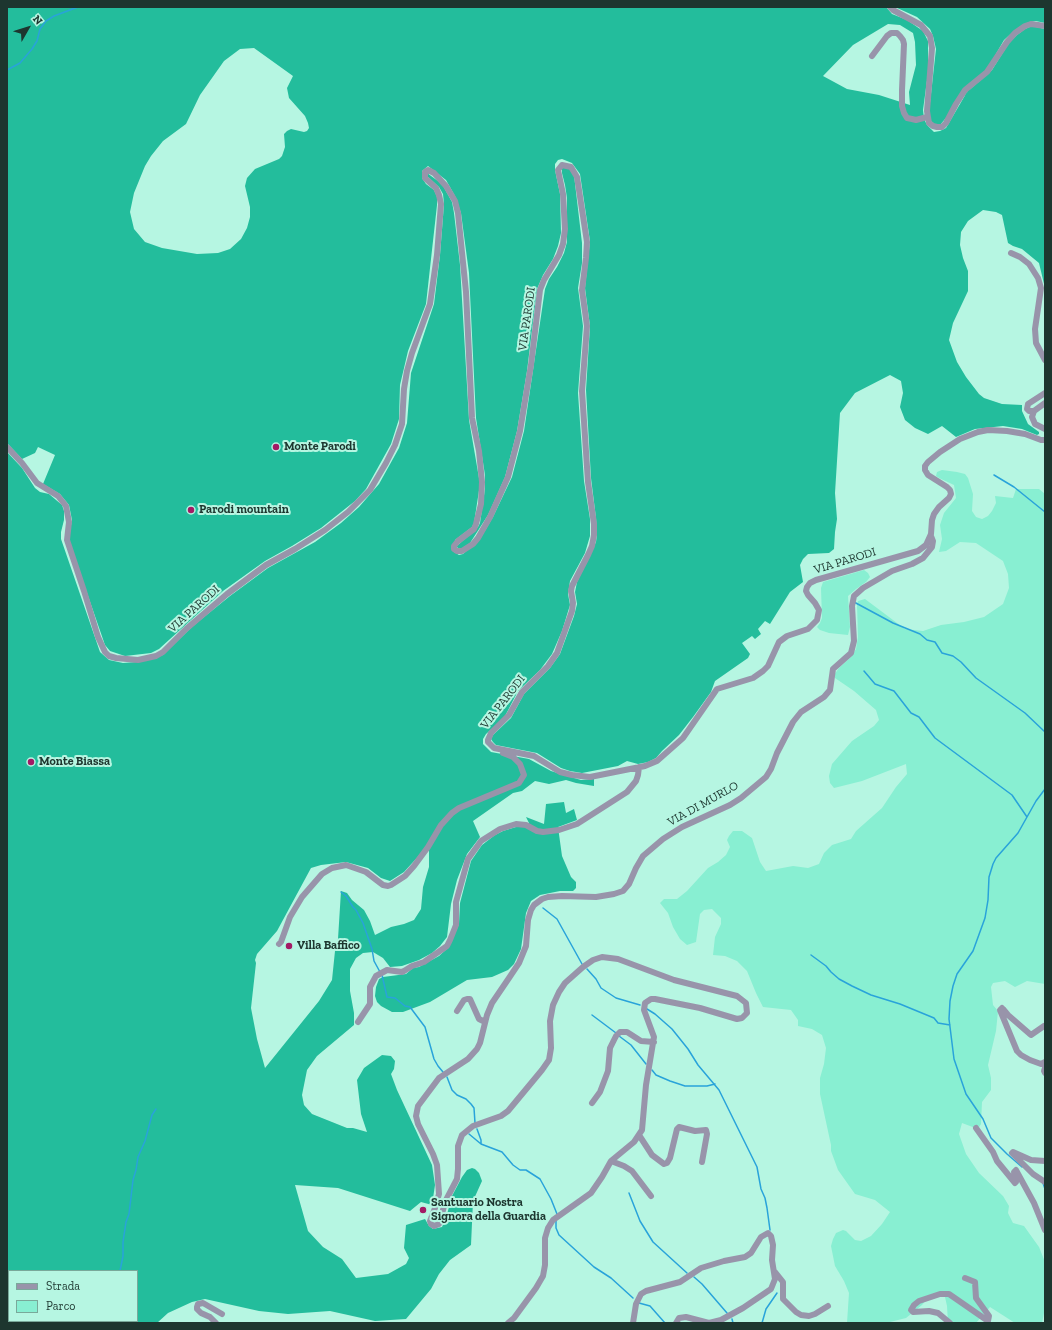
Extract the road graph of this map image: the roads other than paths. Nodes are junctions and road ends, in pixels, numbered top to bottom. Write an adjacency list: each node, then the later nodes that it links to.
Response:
1 (890, 7): 4 (street)
2 (1045, 26): 4 (street)
3 (872, 56): 4 (street)
4 (927, 117)
5 (1011, 253): 6 (street)
6 (1045, 360)
7 (1045, 393): 9 (street)
8 (1045, 402): 9 (street)
9 (1034, 411): 10 (street)
10 (1045, 428)
11 (1045, 440): 13 (street, VIA PARODI)
12 (7, 447): 14 (street, VIA PARODI)
13 (931, 534): 15 (street, VIA PARODI); 18 (street, VIA DI MURLO)
14 (494, 748): 15 (street, VIA PARODI); 16 (street)
15 (639, 767): 19 (street)
16 (279, 944)
17 (457, 1011): 18 (street)
18 (486, 1019): 21 (street)
19 (358, 1022)
20 (1045, 1026): 22 (street)
21 (654, 1042): 25 (street); 27 (street)
22 (1045, 1062)
23 (1045, 1068): 24 (street)
24 (1045, 1073)
25 (592, 1103)
26 (976, 1128): 33 (street)
27 (639, 1135): 28 (street); 30 (street)
28 (611, 1161): 32 (street); 39 (street)
29 (1045, 1161): 31 (street)
30 (702, 1162)
31 (1042, 1180)
32 (651, 1196)
33 (1045, 1230)
34 (775, 1272): 36 (street); 40 (street); 41 (street)
35 (965, 1278): 42 (street)
36 (828, 1306)
37 (222, 1314): 38 (street)
38 (216, 1323)
39 (508, 1323)
40 (633, 1323)
41 (676, 1323)
42 (950, 1323)

